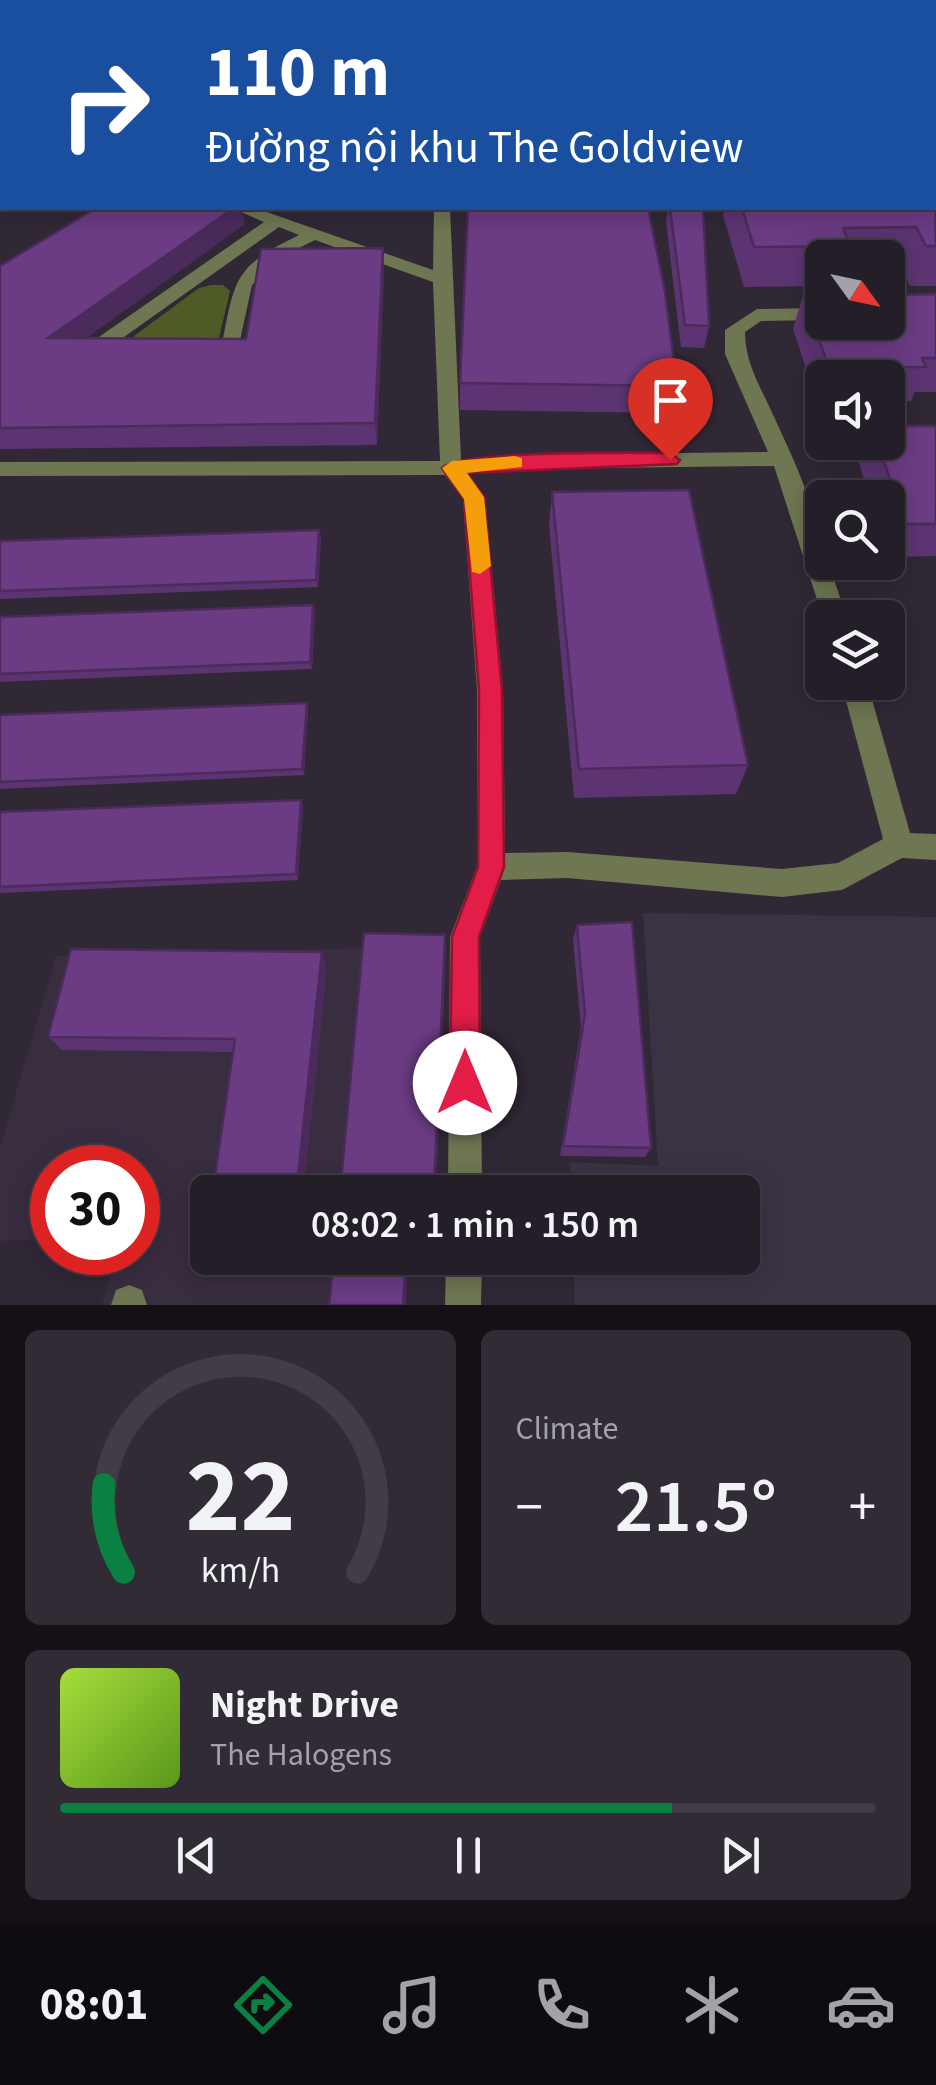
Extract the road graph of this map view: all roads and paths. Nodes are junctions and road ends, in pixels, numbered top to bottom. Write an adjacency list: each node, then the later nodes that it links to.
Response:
1 (246, 210): 3 (street)
2 (442, 210): 5 (street)
3 (276, 221): 4 (street); 7 (street)
4 (314, 234): 5 (street); 8 (street)
5 (442, 280): 10 (street)
6 (805, 314): 9 (street)
7 (132, 350)
8 (191, 350)
9 (782, 458): 10 (street); 12 (street)
10 (452, 468): 11 (street); 16 (street)
11 (0, 469)
12 (829, 600)
13 (859, 700): 14 (street)
14 (899, 845): 15 (street); 16 (street)
15 (936, 847)
16 (491, 867): 17 (street)
17 (466, 1175)
18 (464, 1275): 19 (street)
19 (464, 1305)

